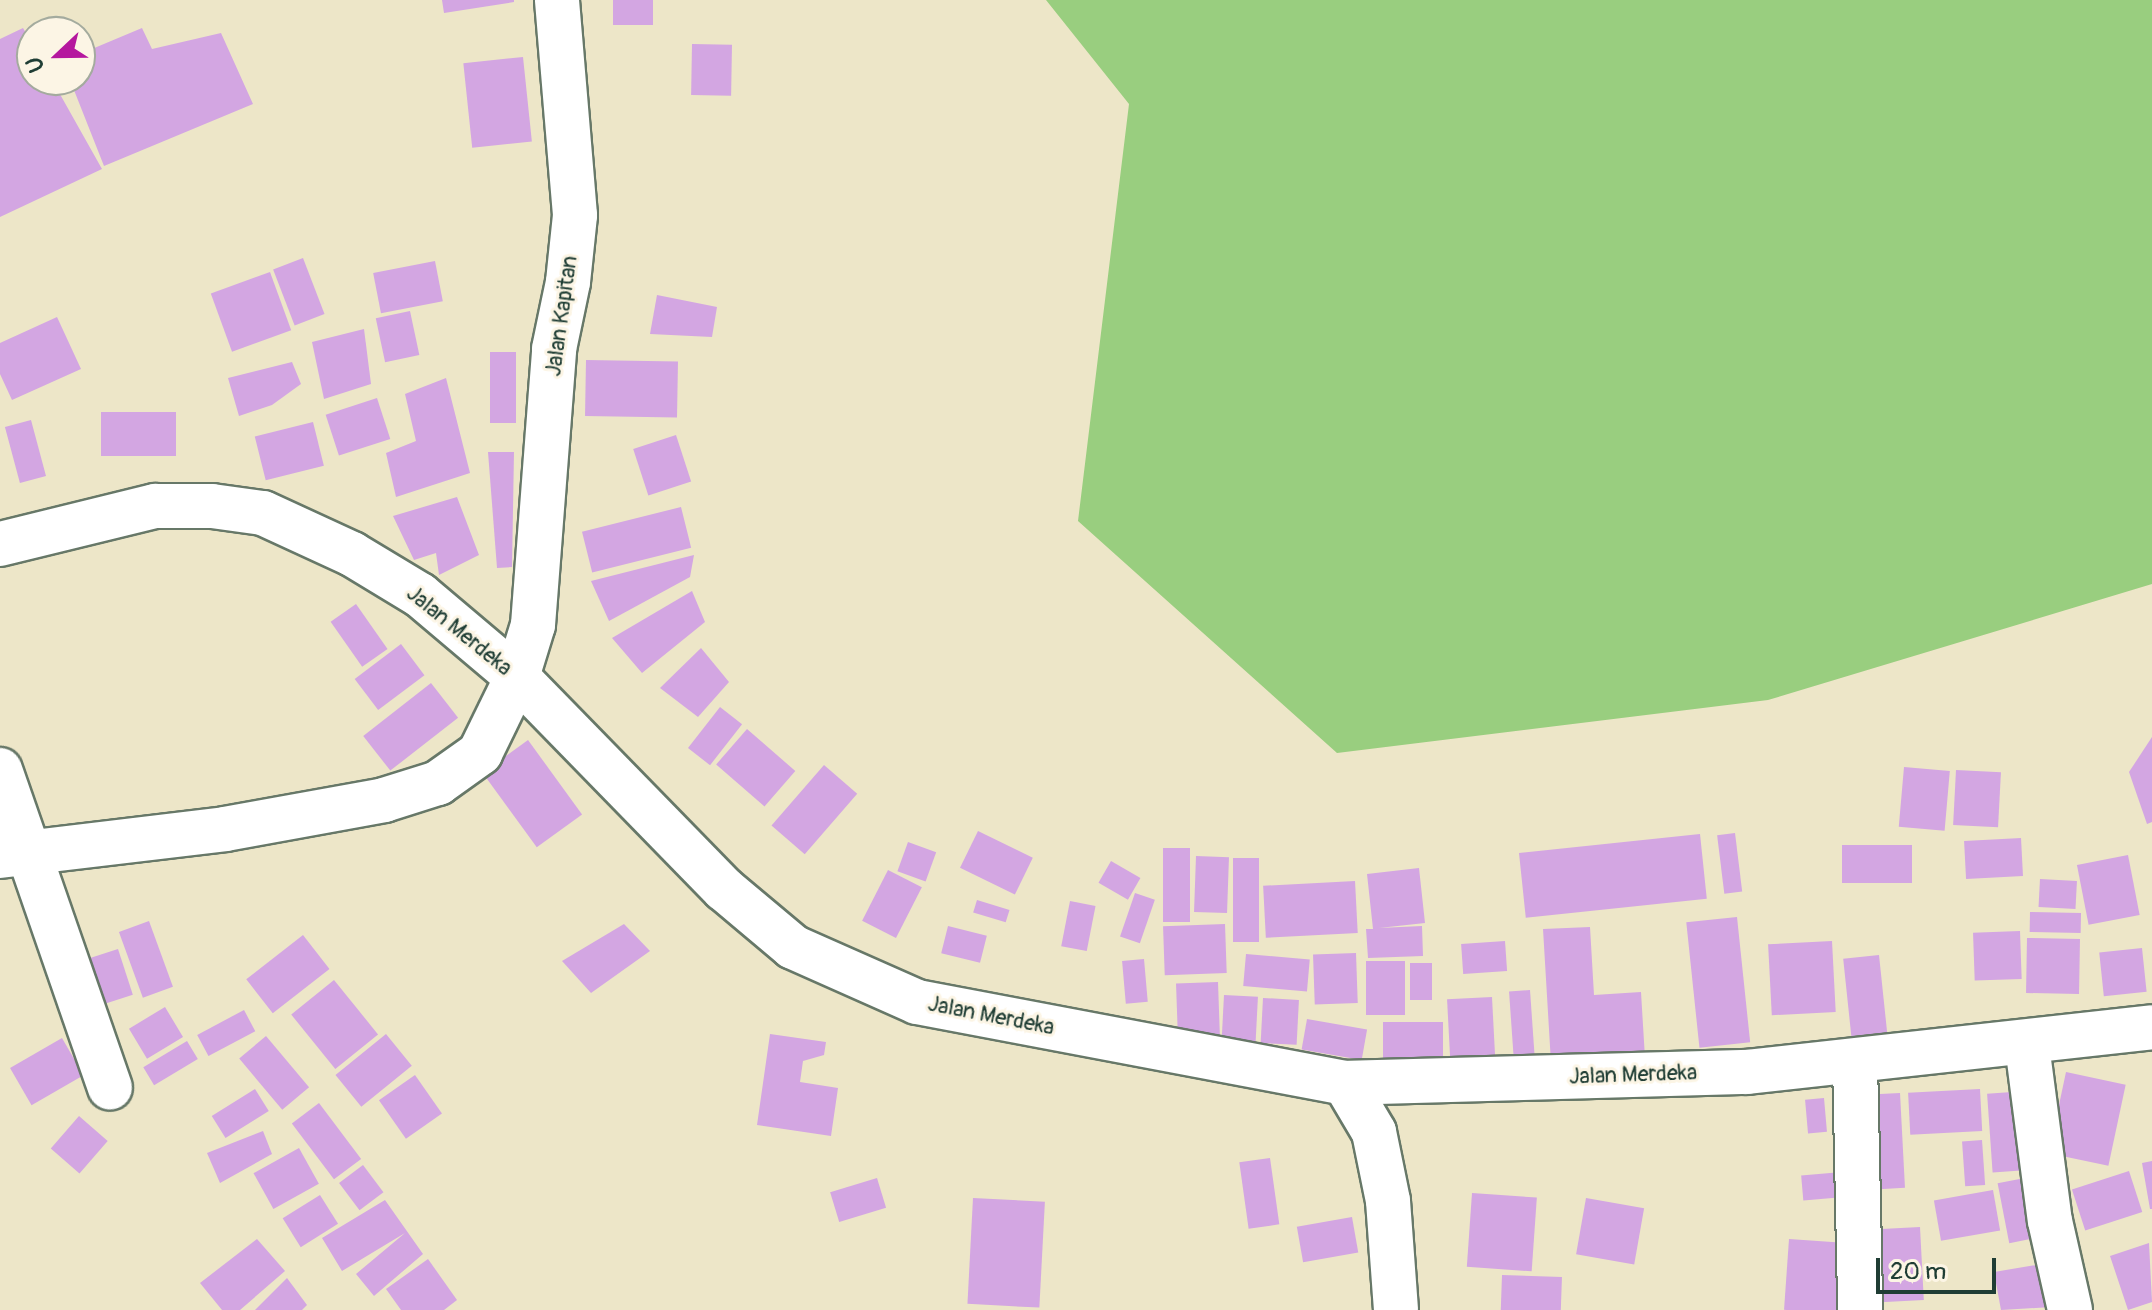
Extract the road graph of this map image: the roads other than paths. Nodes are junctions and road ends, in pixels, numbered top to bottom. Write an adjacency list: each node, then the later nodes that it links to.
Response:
1 (557, 0): 3 (street, Jalan Kapitan)
2 (0, 544): 3 (street, Jalan Merdeka)
3 (517, 677): 5 (street, Jalan Kapitan); 9 (street, Jalan Merdeka)
4 (0, 770): 5 (street)
5 (12, 853): 10 (street)
6 (2152, 1027): 7 (street, Jalan Merdeka)
7 (2027, 1045): 8 (street, Jalan Merdeka); 13 (street)
8 (1855, 1061): 9 (street, Jalan Merdeka); 12 (street)
9 (1345, 1083): 11 (street)
10 (110, 1087)
11 (1396, 1310)
12 (1860, 1310)
13 (2070, 1310)

